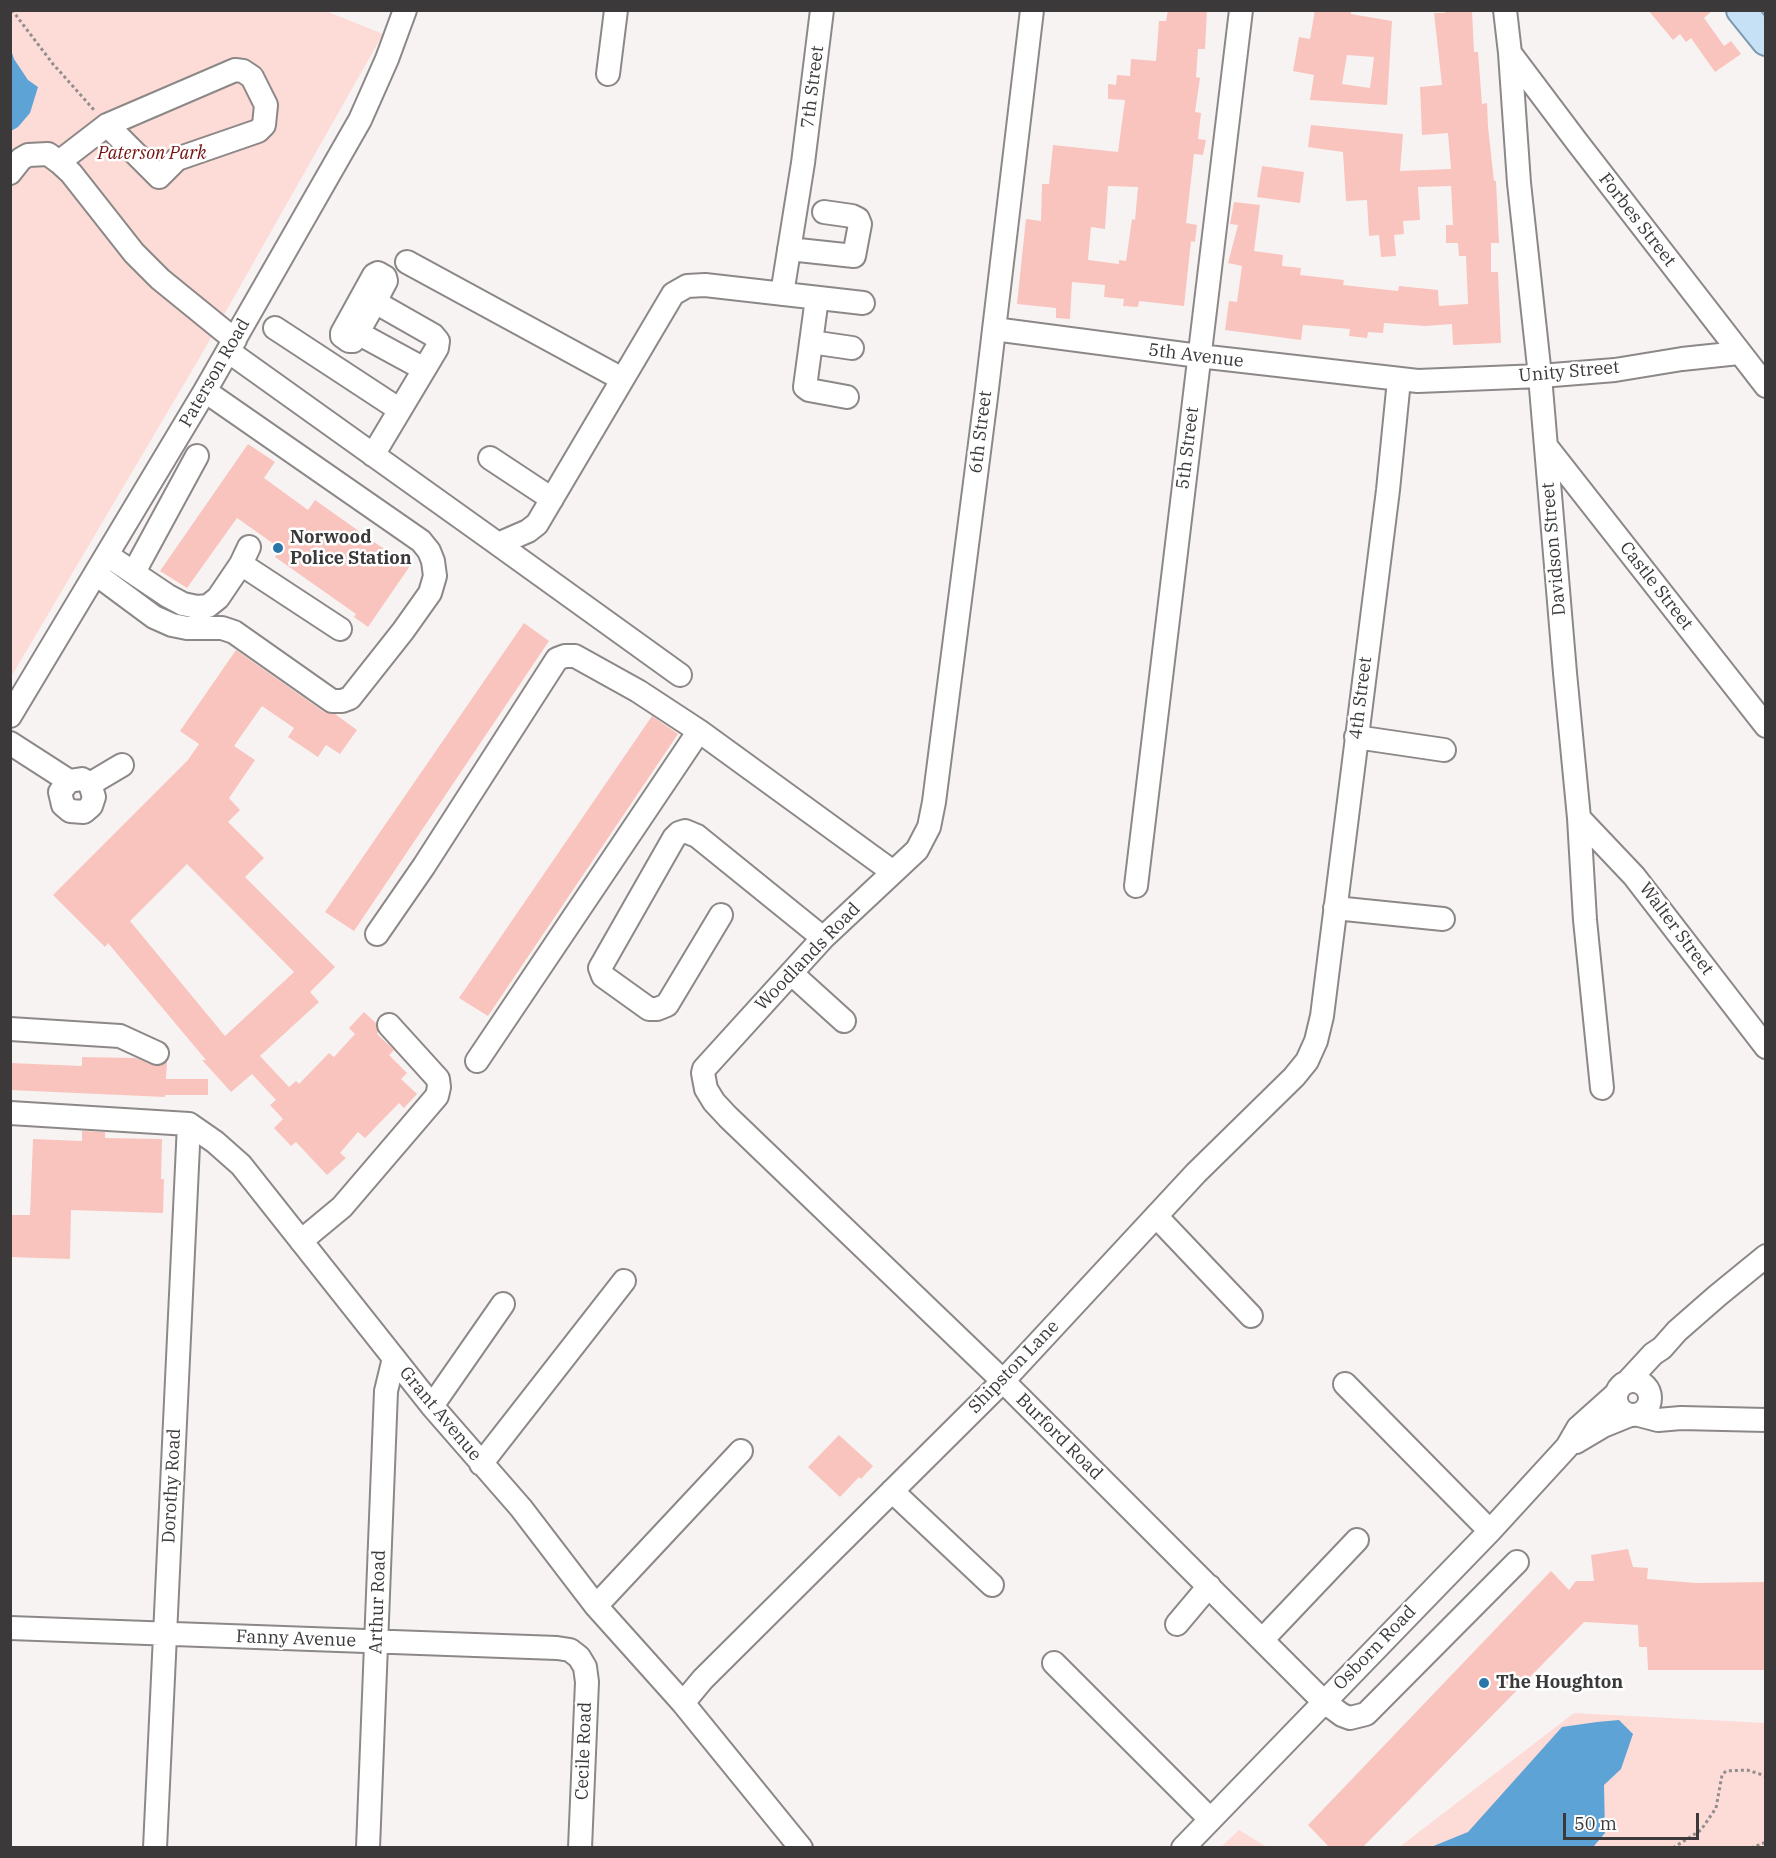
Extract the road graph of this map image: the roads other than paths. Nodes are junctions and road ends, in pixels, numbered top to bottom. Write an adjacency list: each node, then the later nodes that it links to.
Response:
1 (616, 10): 10 (street)
2 (822, 10): 15 (street, 7th Street)
3 (1032, 10): 22 (street, 6th Street)
4 (1241, 10): 28 (street, 5th Street)
5 (1505, 10): 9 (street, Davidson Street)
6 (1741, 10): 8 (main road)
7 (404, 16): 25 (street, Paterson Road)
8 (1766, 41)
9 (1510, 53): 27 (street, Forbes Street); 30 (street, Davidson Street)
10 (608, 74)
11 (107, 125): 11 (street); 12 (street)
12 (59, 162): 13 (street); 25 (street)
13 (10, 173)
14 (824, 212): 15 (street)
15 (789, 249): 17 (street, 7th Street)
16 (406, 262): 31 (street)
17 (782, 294): 18 (street); 31 (street)
18 (818, 298): 20 (street); 24 (street)
19 (375, 302): 29 (street)
20 (863, 303)
21 (274, 328): 36 (street)
22 (994, 329): 28 (street, 5th Avenue); 55 (street, 6th Street)
23 (367, 338): 29 (street)
24 (811, 342): 26 (street); 35 (street)
25 (231, 346): 34 (street, Paterson Road); 39 (street)
26 (852, 348)
27 (1739, 353): 30 (street, Unity Street); 33 (street, Forbes Street)
28 (1199, 356): 32 (street, 5th Avenue); 57 (street, 5th Street)
29 (424, 369): 36 (street)
30 (1540, 376): 32 (street, Unity Street); 37 (street, Davidson Street)
31 (622, 379): 41 (street)
32 (1399, 380): 50 (street, 4th Street)
33 (1766, 386)
34 (205, 391): 43 (street, Paterson Road); 43 (street)
35 (847, 397)
36 (399, 410): 39 (street)
37 (1546, 446): 48 (street, Castle Street); 54 (street, Davidson Street)
38 (197, 456): 44 (street)
39 (373, 456): 42 (street)
40 (490, 458): 41 (street)
41 (552, 499): 42 (street)
42 (498, 544): 46 (street)
43 (102, 565): 44 (street); 47 (street, Paterson Road)
44 (134, 572): 45 (street)
45 (340, 629)
46 (681, 675)
47 (10, 716)
48 (1766, 726)
49 (699, 731): 56 (street); 61 (street); 70 (street)
50 (1356, 737): 52 (street); 58 (street, 4th Street)
51 (10, 743): 53 (street)
52 (1444, 750)
53 (122, 765)
54 (1579, 818): 68 (street, Walter Street); 72 (street, Davidson Street)
55 (916, 850): 56 (street, Woodlands Road)
56 (893, 872): 62 (street, Woodlands Road)
57 (1136, 886)
58 (1335, 908): 60 (street); 64 (street, 4th Street)
59 (722, 915): 62 (street)
60 (1443, 919)
61 (377, 934)
62 (823, 938): 63 (street, Woodlands Road)
63 (791, 973): 65 (street); 71 (street, Woodlands Road)
64 (1322, 1016): 75 (street, Shipston Lane)
65 (844, 1021)
66 (389, 1025): 76 (street)
67 (10, 1029): 69 (street)
68 (1766, 1047)
69 (157, 1053)
70 (477, 1061)
71 (704, 1069): 82 (street, Burford Road)
72 (1602, 1088)
73 (10, 1113): 74 (street)
74 (189, 1124): 76 (street, Grant Avenue); 101 (street, Dorothy Road)
75 (1156, 1216): 80 (street); 82 (street, Shipston Lane)
76 (301, 1241): 81 (street, Grant Avenue)
77 (1766, 1256): 84 (street, Osborn Road)
78 (624, 1281): 91 (street)
79 (503, 1304): 85 (street)
80 (1251, 1316)
81 (393, 1358): 85 (street, Grant Avenue); 103 (street, Arthur Road)
82 (1003, 1381): 92 (street, Shipston Lane); 97 (street, Burford Road)
83 (1345, 1384): 93 (street)
84 (1635, 1388): 86 (street); 86 (street); 87 (street); 89 (street, Osborn Road)
85 (432, 1406): 91 (street, Grant Avenue)
86 (1634, 1415): 87 (street); 89 (street, Osborn Road)
87 (1681, 1418): 88 (street)
88 (1766, 1420)
89 (1567, 1447): 93 (street, Osborn Road)
90 (741, 1450): 98 (street)
91 (481, 1464): 98 (street, Grant Avenue)
92 (892, 1491): 96 (street); 107 (street, Shipston Lane)
93 (1490, 1531): 106 (street, Osborn Road)
94 (1357, 1540): 102 (street)
95 (1516, 1563): 106 (street, Burford Road)
96 (992, 1585)
97 (1209, 1586): 99 (street); 102 (street, Burford Road)
98 (596, 1606): 107 (street, Grant Avenue)
99 (1177, 1624)
100 (10, 1628): 101 (street, Fanny Avenue)
101 (165, 1634): 103 (street, Fanny Avenue); 109 (street, Dorothy Road)
102 (1263, 1639): 106 (street, Burford Road)
103 (377, 1642): 104 (street, Fanny Avenue); 110 (street, Arthur Road)
104 (579, 1657): 111 (street, Cecile Road)
105 (1054, 1663): 108 (street)
106 (1323, 1701): 108 (street, Osborn Road)
107 (683, 1703): 112 (street, Grant Avenue)
108 (1210, 1819): 113 (street, Osborn Road)
109 (155, 1848)
110 (368, 1848)
111 (580, 1848)
112 (801, 1848)
113 (1183, 1848)

